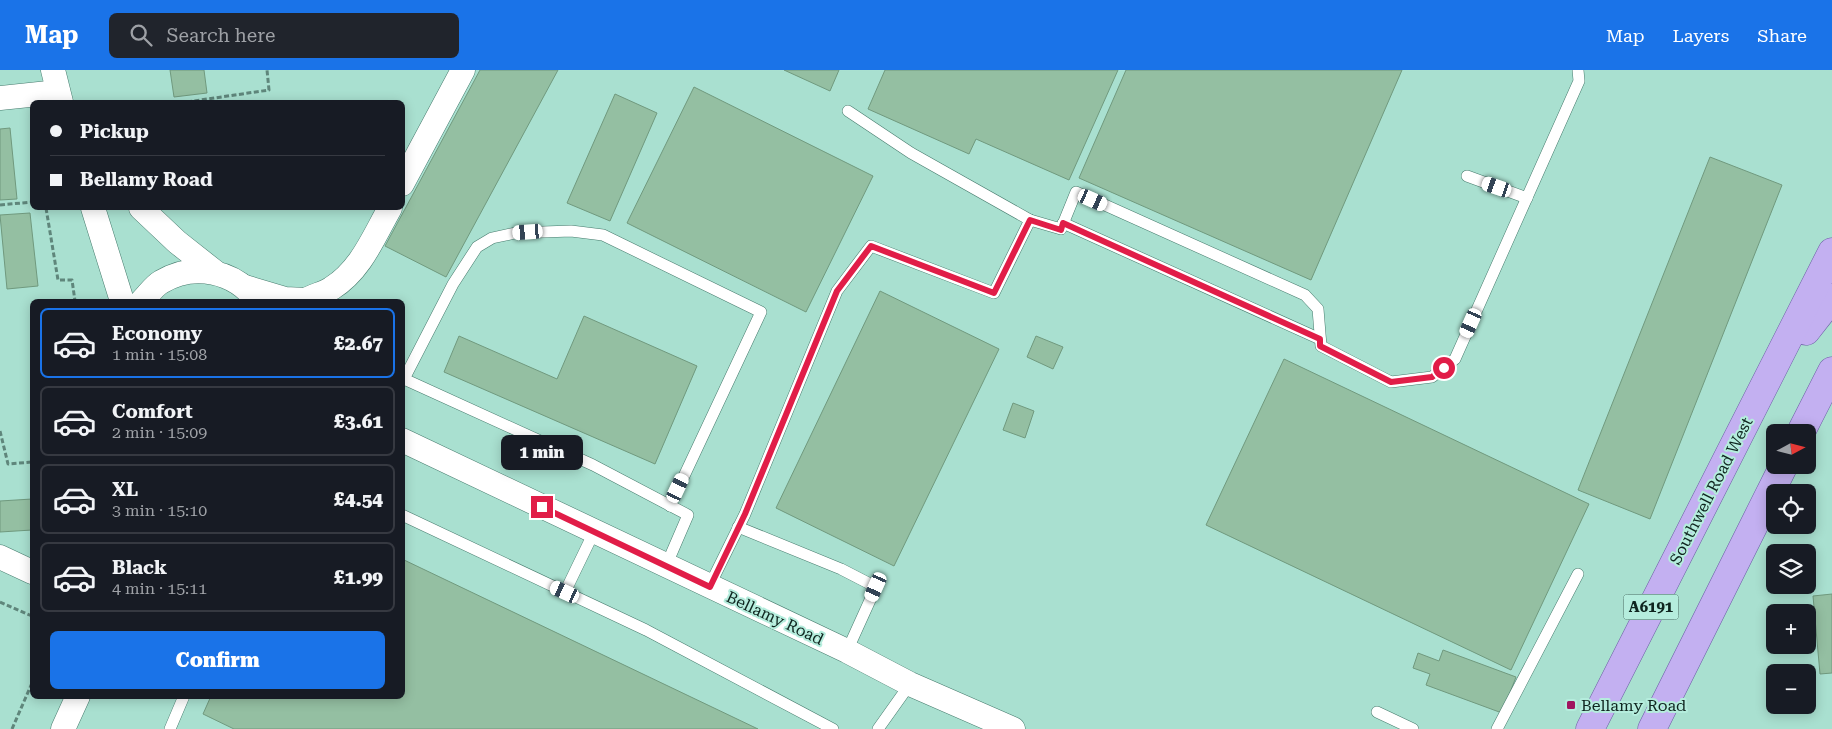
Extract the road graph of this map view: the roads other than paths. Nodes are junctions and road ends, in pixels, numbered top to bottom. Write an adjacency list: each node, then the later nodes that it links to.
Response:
1 (463, 70): 7 (street)
2 (1578, 70): 8 (lane)
3 (57, 88): 4 (street)
4 (0, 98)
5 (848, 111): 12 (lane)
6 (1467, 176): 8 (lane)
7 (405, 178)
8 (1527, 198): 22 (lane)
9 (94, 210): 18 (street)
10 (143, 210): 15 (street)
11 (389, 210): 21 (street)
12 (1030, 220): 13 (lane); 32 (lane)
13 (1063, 223): 22 (lane); 22 (lane)
14 (1832, 252): 25 (main road, Southwell Road West / A6191)
15 (215, 272): 16 (street); 19 (street)
16 (251, 294): 20 (street)
17 (1832, 298): 25 (main road)
18 (121, 299)
19 (144, 299)
20 (285, 299)
21 (307, 299)
22 (1320, 339)
23 (1832, 371): 27 (main road)
24 (405, 376): 30 (lane)
25 (1769, 379): 52 (main road, Southwell Road West / A6191)
26 (405, 381): 30 (lane)
27 (1805, 424)
28 (405, 441): 33 (street, Bellamy Road)
29 (1780, 474): 53 (main road)
30 (670, 506): 35 (lane)
31 (405, 516): 39 (lane)
32 (738, 527): 38 (lane); 40 (lane)
33 (594, 532): 35 (street, Bellamy Road); 39 (lane)
34 (0, 556): 36 (street)
35 (666, 566): 38 (street, Bellamy Road)
36 (30, 571)
37 (1578, 574): 51 (lane)
38 (710, 587): 40 (street, Bellamy Road)
39 (565, 592): 48 (lane)
40 (847, 651): 41 (street, Bellamy Road)
41 (910, 684): 45 (street, Bellamy Road); 49 (lane)
42 (77, 699): 46 (street)
43 (183, 699): 47 (lane)
44 (1377, 712): 50 (lane)
45 (997, 726)
46 (62, 729)
47 (170, 729)
48 (833, 729)
49 (878, 729)
50 (1413, 729)
51 (1497, 729)
52 (1590, 729)
53 (1652, 729)

